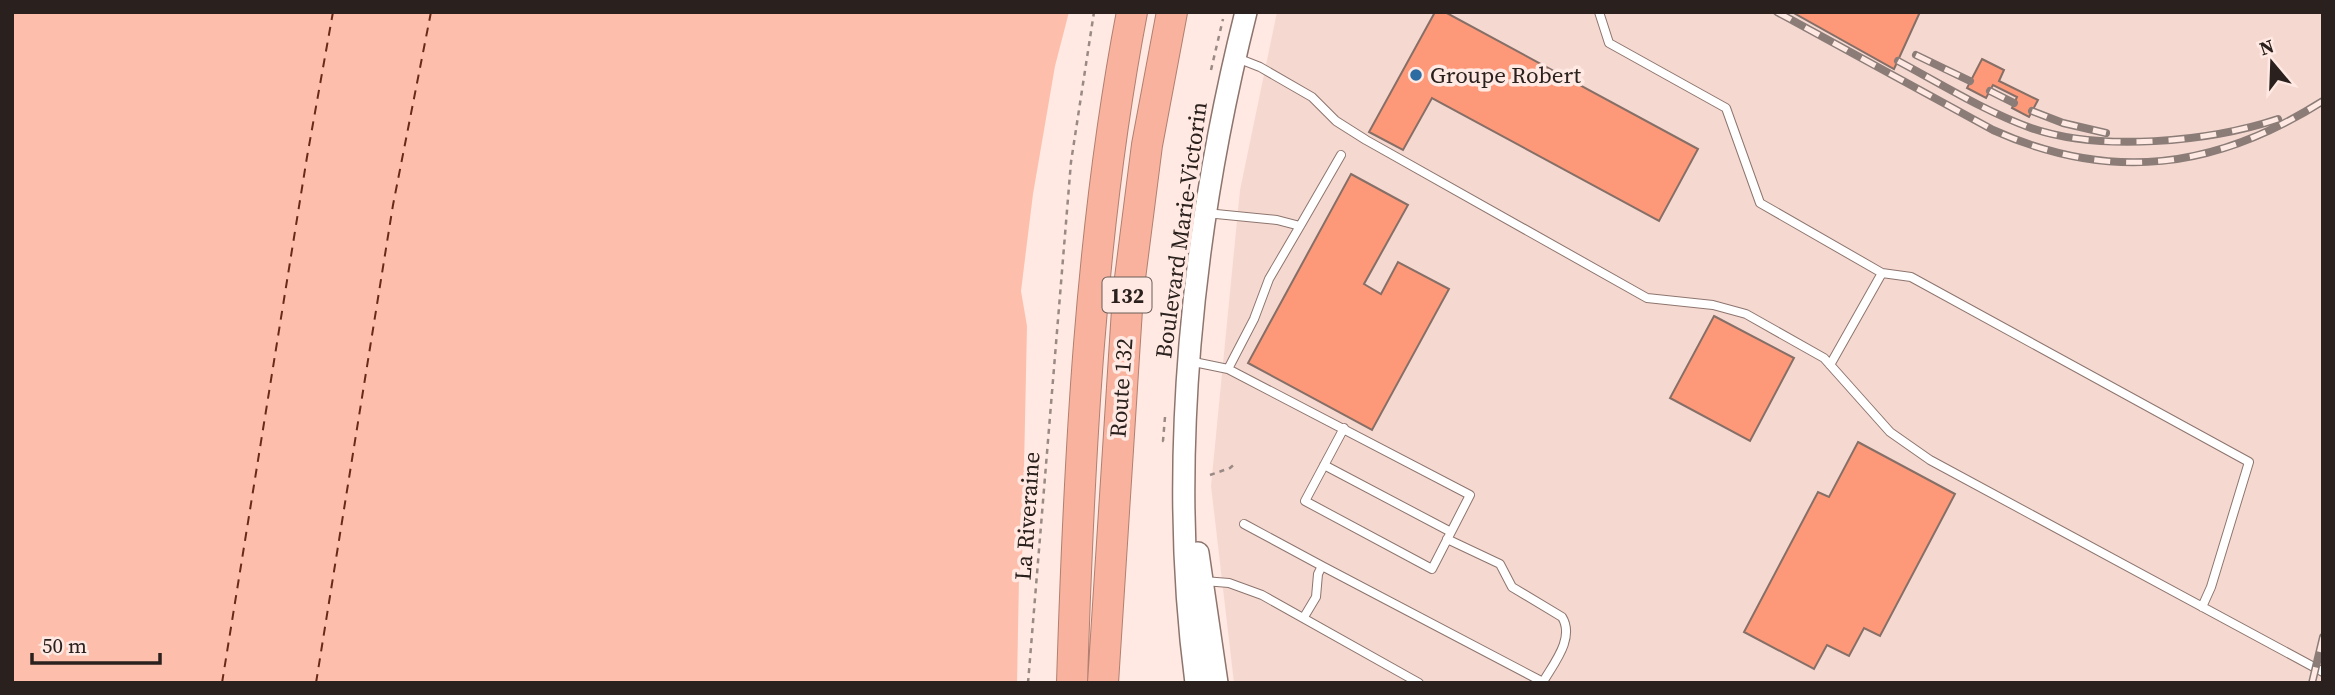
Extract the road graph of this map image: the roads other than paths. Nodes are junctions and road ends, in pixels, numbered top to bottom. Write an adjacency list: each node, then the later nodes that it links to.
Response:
1 (1132, 12): 21 (highway, Route 132 / 132)
2 (1171, 12): 25 (highway, Route 132 / 132)
3 (1245, 12): 5 (street, Boulevard Marie-Victorin)
4 (1599, 12): 9 (lane)
5 (1235, 57): 7 (street, Boulevard Marie-Victorin); 11 (lane)
6 (1341, 155): 8 (lane)
7 (1206, 213): 8 (lane); 10 (street, Boulevard Marie-Victorin)
8 (1300, 226): 12 (lane)
9 (1882, 273): 11 (lane); 19 (lane)
10 (1189, 360): 12 (lane); 18 (street, Boulevard Marie-Victorin)
11 (1830, 365): 19 (lane)
12 (1228, 369): 13 (lane)
13 (1344, 428): 14 (lane); 16 (lane)
14 (1324, 465): 16 (lane); 16 (lane)
15 (1244, 524): 17 (lane)
16 (1449, 536): 17 (lane)
17 (1322, 566): 20 (lane)
18 (1194, 582): 20 (lane); 26 (street, Boulevard Marie-Victorin); 27 (street, Boulevard Marie-Victorin)
19 (2202, 607): 22 (lane)
20 (1304, 617): 28 (lane)
21 (1073, 639): 23 (highway); 24 (highway, Route 132 / 132)
22 (2323, 672)
23 (1065, 683)
24 (1072, 683)
25 (1105, 683)
26 (1196, 683)
27 (1217, 683)
28 (1419, 683)

